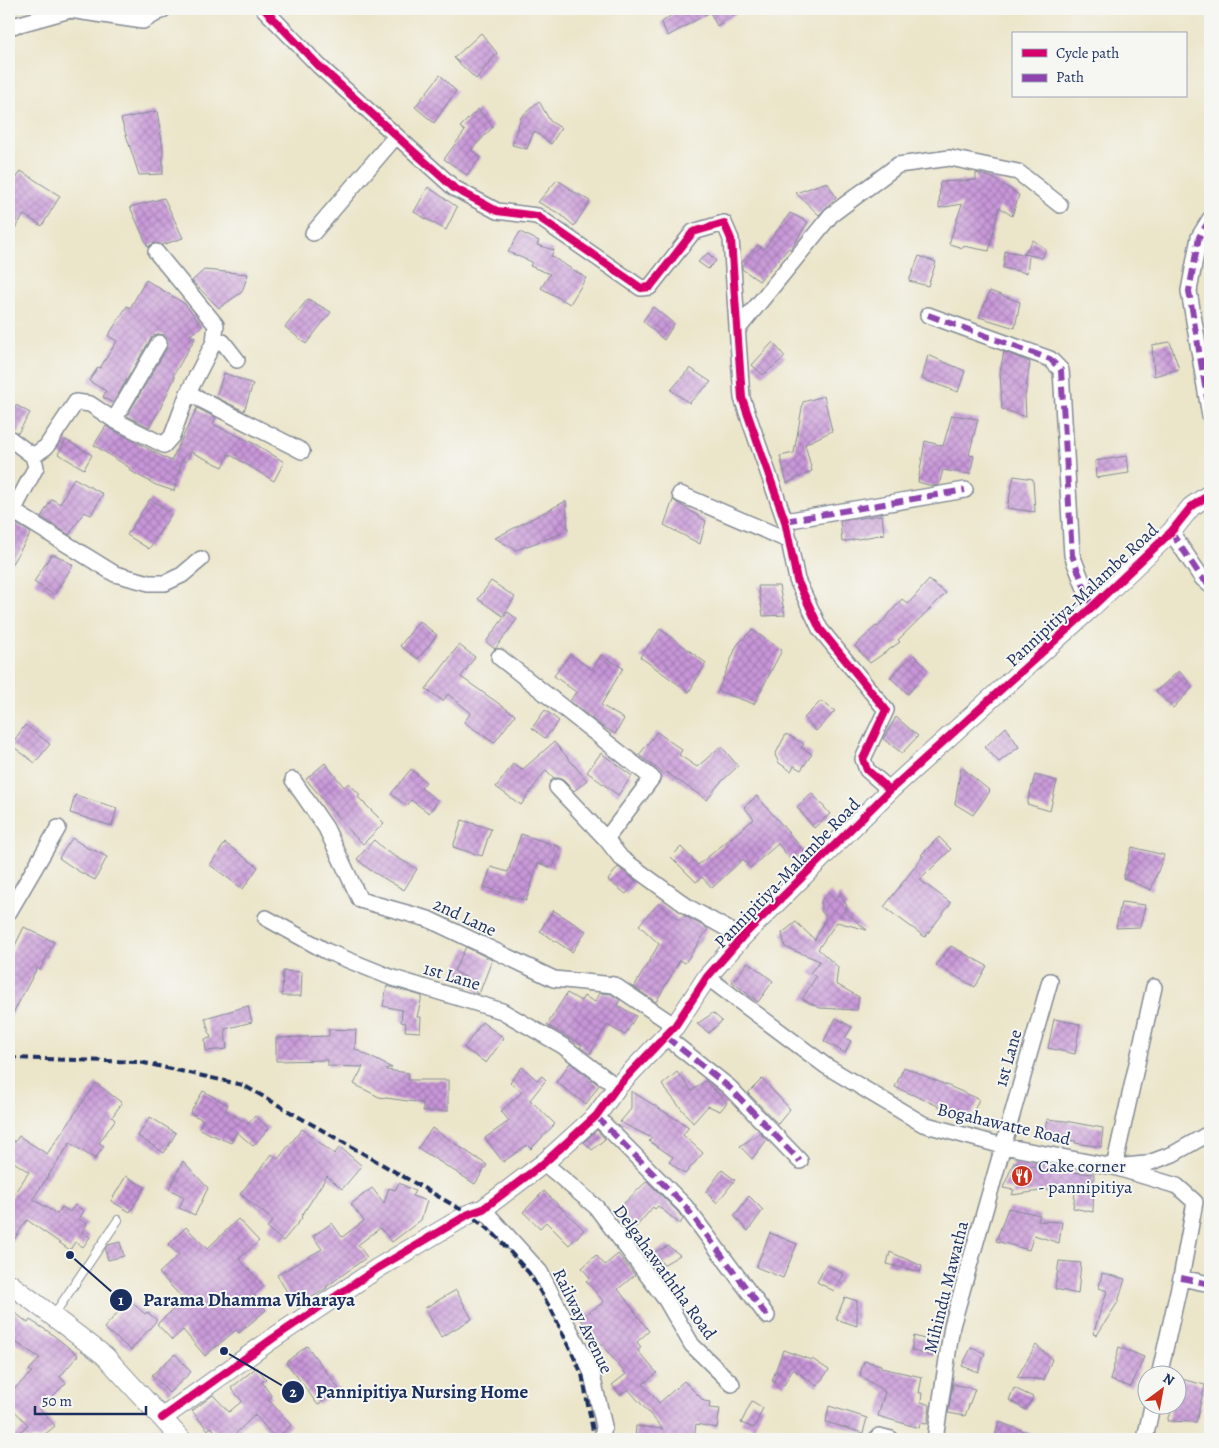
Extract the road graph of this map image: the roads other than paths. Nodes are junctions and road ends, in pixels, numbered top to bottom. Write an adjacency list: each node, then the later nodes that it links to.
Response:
1 (164, 9): 3 (street)
2 (264, 9): 4 (street)
3 (9, 27)
4 (396, 136): 7 (street); 10 (street)
5 (1060, 205): 10 (street)
6 (1210, 220): 15 (street)
7 (313, 233)
8 (156, 252): 11 (street)
9 (928, 315): 28 (street)
10 (738, 329): 23 (street)
11 (214, 342): 13 (street); 14 (street)
12 (159, 343): 16 (street)
13 (237, 360)
14 (188, 394): 16 (street); 18 (street)
15 (1210, 416)
16 (114, 420): 19 (street)
17 (9, 438): 19 (street)
18 (302, 451)
19 (33, 456): 26 (street)
20 (965, 490): 23 (street)
21 (680, 494): 25 (street)
22 (1210, 494): 24 (street, Pannipitiya-Malambe Road)
23 (785, 521): 25 (street)
24 (1171, 532): 27 (street); 28 (street, Pannipitiya-Malambe Road)
25 (790, 542): 32 (street)
26 (201, 559)
27 (1210, 585)
28 (1092, 608): 32 (street, Pannipitiya-Malambe Road)
29 (499, 657): 34 (street)
30 (292, 780): 41 (street, 2nd Lane)
31 (557, 787): 34 (street)
32 (890, 790): 37 (street, Pannipitiya-Malambe Road)
33 (58, 828): 35 (street)
34 (606, 839): 37 (street)
35 (9, 912)
36 (266, 918): 42 (street, 1st Lane)
37 (742, 936): 38 (street, Pannipitiya-Malambe Road)
38 (707, 977): 41 (street, Pannipitiya-Malambe Road); 45 (street, Bogahawatte Road)
39 (1050, 981): 45 (street, 1st Lane)
40 (1154, 987): 48 (street)
41 (670, 1031): 42 (street, Pannipitiya-Malambe Road); 46 (street, 2nd Lane)
42 (617, 1088): 43 (street, Pannipitiya-Malambe Road)
43 (596, 1116): 47 (street, Pannipitiya-Malambe Road); 55 (street)
44 (1210, 1134): 48 (street, Bogahawatte Road)
45 (1003, 1146): 48 (street, Bogahawatte Road); 64 (street, Mihindu Mawatha)
46 (800, 1161)
47 (544, 1163): 49 (street, Pannipitiya-Malambe Road); 57 (street, Delgahawaththa Road)
48 (1114, 1167): 51 (street)
49 (483, 1209): 59 (street, Pannipitiya-Malambe Road); 61 (street, Railway Avenue)
50 (118, 1220): 54 (lane)
51 (1181, 1278): 53 (street); 56 (street)
52 (9, 1283): 54 (street)
53 (1210, 1284)
54 (53, 1316): 59 (street)
55 (767, 1316)
56 (1161, 1366)
57 (732, 1384)
58 (1150, 1416): 65 (street)
59 (162, 1418): 60 (street)
60 (181, 1439)
61 (602, 1439)
62 (876, 1439): 63 (street)
63 (891, 1439)
64 (935, 1439)
65 (1145, 1439)

